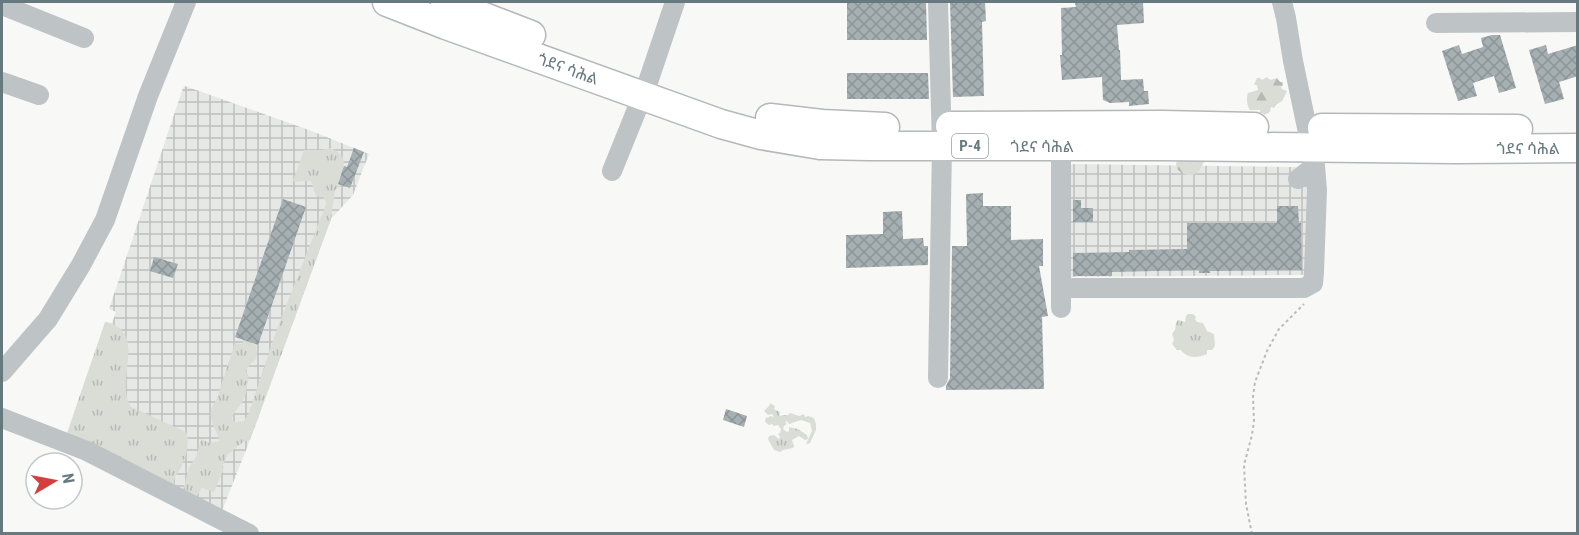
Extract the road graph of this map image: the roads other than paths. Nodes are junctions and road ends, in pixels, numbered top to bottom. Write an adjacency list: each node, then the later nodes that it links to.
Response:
1 (186, 2): 24 (street)
2 (387, 2): 7 (highway, ጎደና ሳሕል / P-4)
3 (675, 2): 12 (street)
4 (938, 2): 15 (street)
5 (1282, 2): 18 (street)
6 (2, 5): 10 (street)
7 (432, 6): 12 (highway, ጎደና ሳሕል / P-4)
8 (1578, 22): 9 (street)
9 (1436, 23)
10 (84, 38)
11 (2, 82): 13 (street)
12 (645, 89): 15 (highway, ጎደና ሳሕል / P-4); 20 (street)
13 (39, 95)
14 (1578, 129): 16 (highway, ጎደና ሳሕል / P-4)
15 (941, 136): 17 (highway, ጎደና ሳሕል / P-4); 18 (highway, ጎደና ሳሕል / P-4); 25 (street)
16 (1506, 138): 18 (highway, ጎደና ሳሕል / P-4); 19 (highway, ጎደና ሳሕል / P-4)
17 (1061, 146): 18 (highway, ጎደና ሳሕል / P-4); 22 (street)
18 (1312, 147): 21 (street); 22 (street)
19 (1578, 148)
20 (612, 171)
21 (1298, 178)
22 (1061, 288): 23 (street)
23 (1061, 308)
24 (2, 372)
25 (938, 378)
26 (2, 418): 27 (street)
27 (249, 534)

